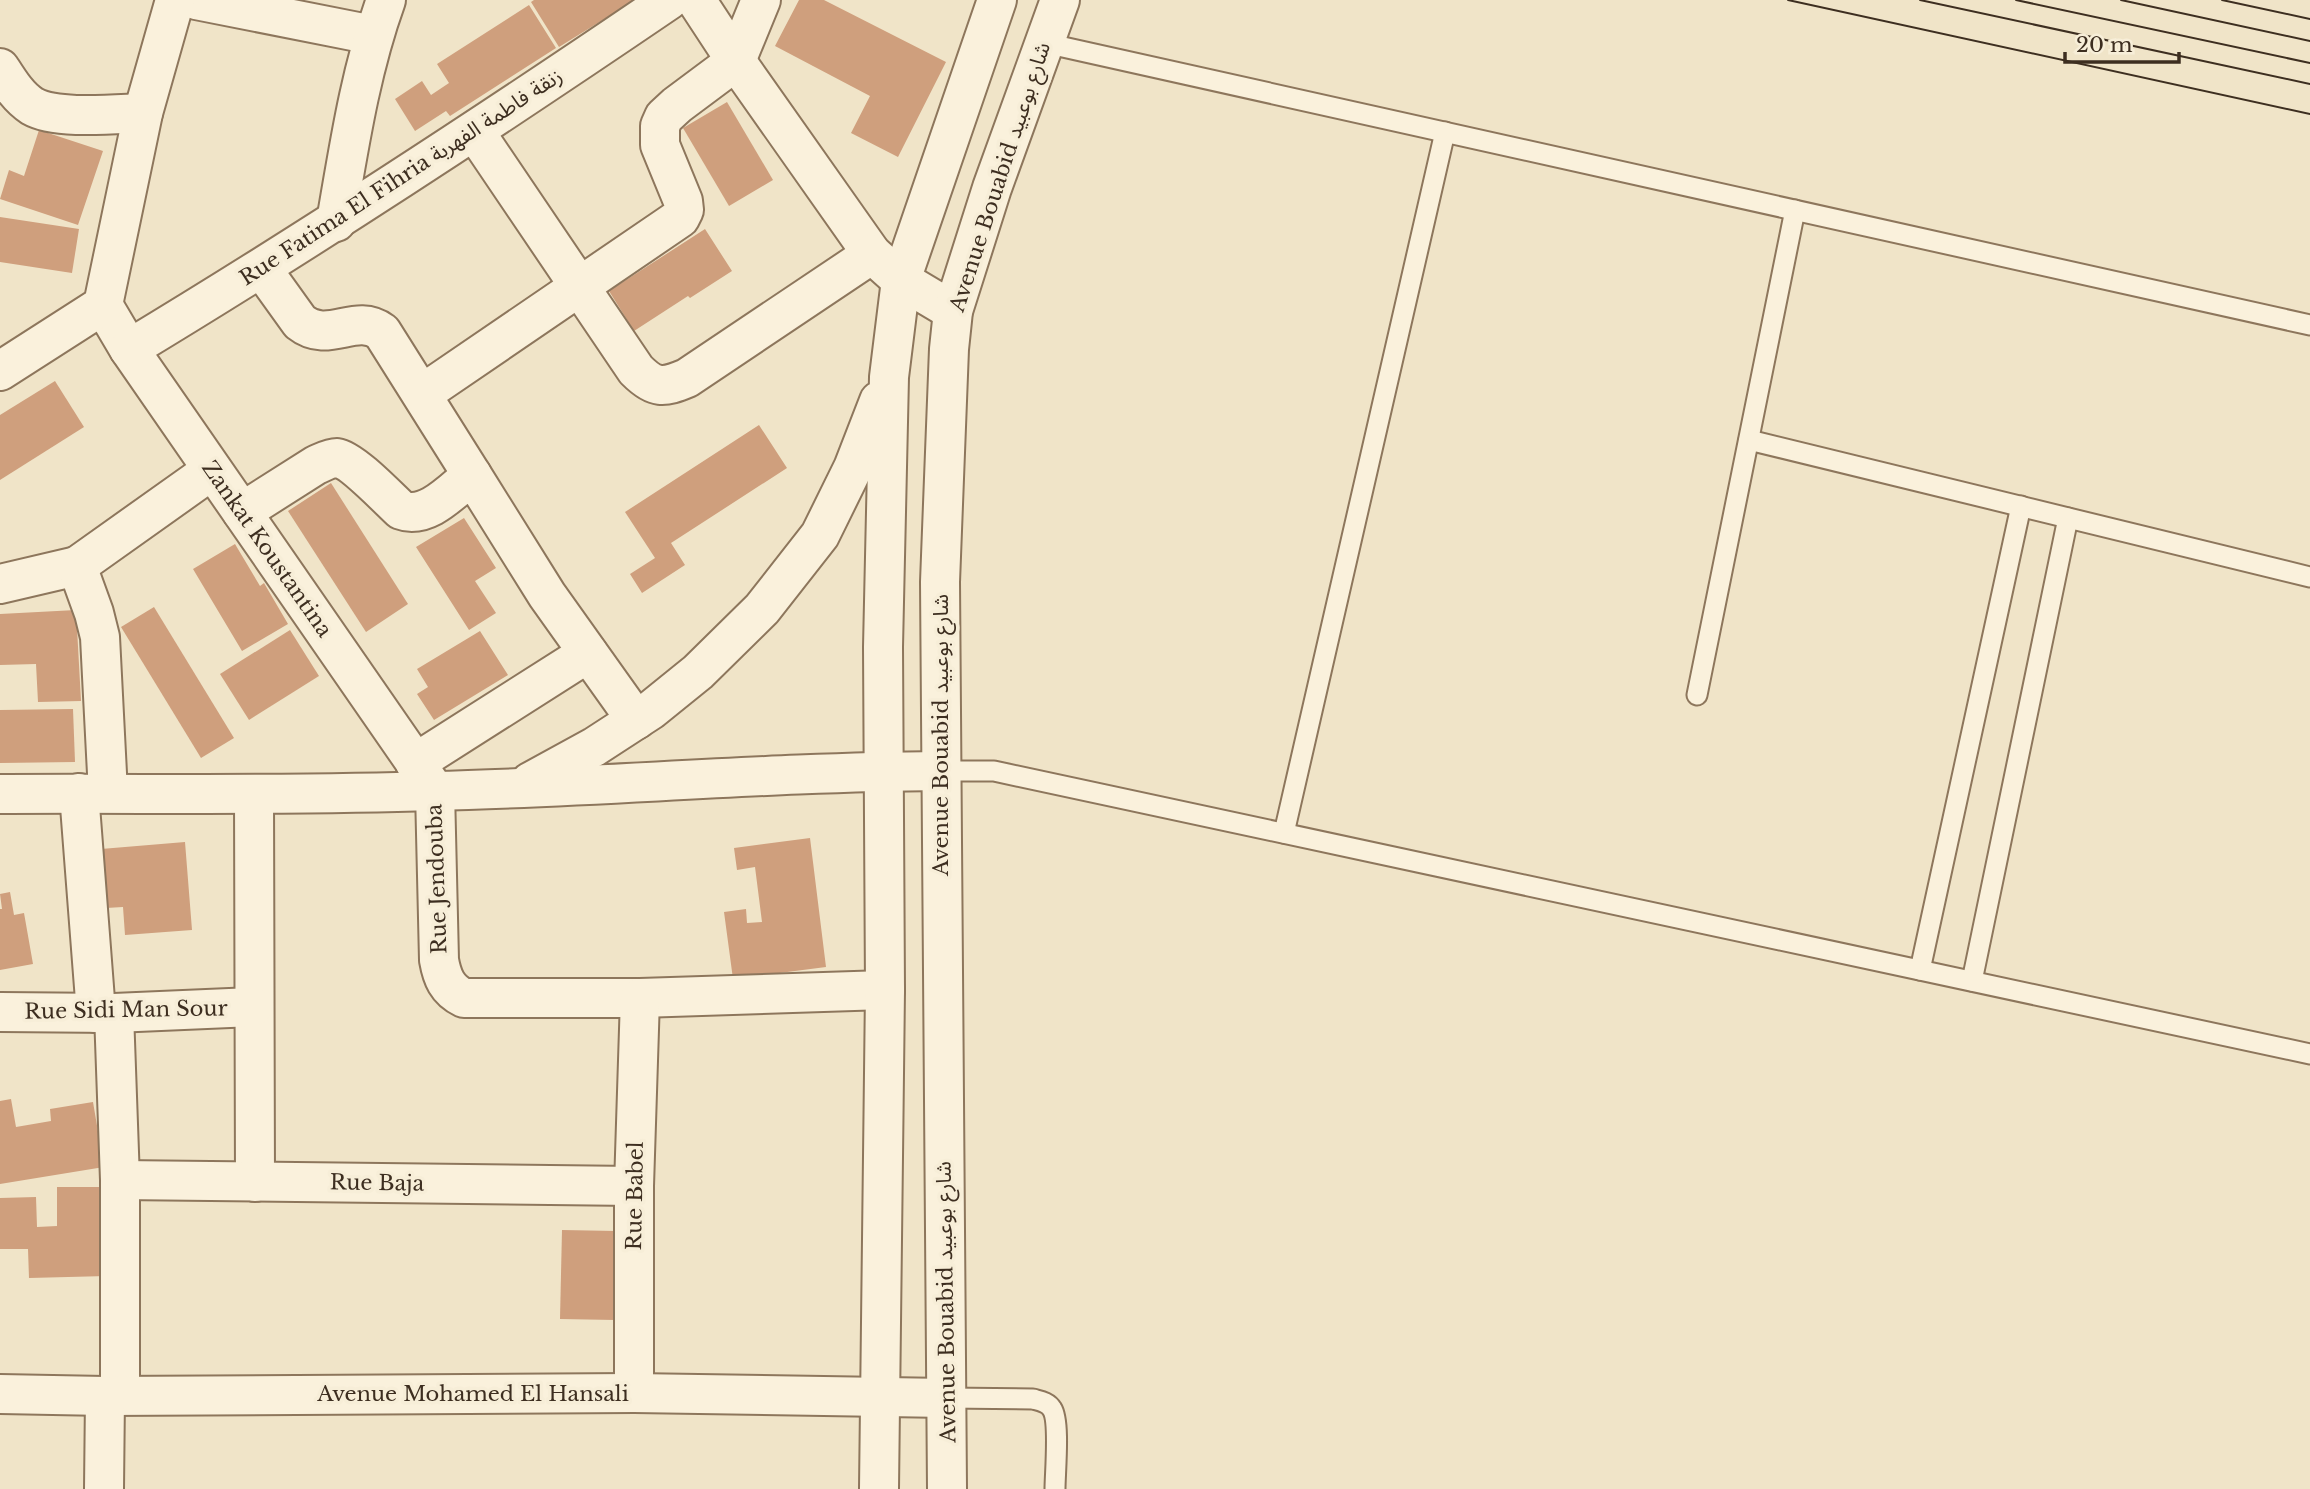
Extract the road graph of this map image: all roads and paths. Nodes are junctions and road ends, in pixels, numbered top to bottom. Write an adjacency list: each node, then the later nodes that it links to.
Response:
1 (175, 0): 12 (street)
2 (196, 0): 8 (street)
3 (668, 0): 13 (street, Rue Fatima El Fihria زنقة فاطمة الفهربة)
4 (696, 0): 10 (street)
5 (761, 0): 10 (street)
6 (997, 0): 19 (street)
7 (1059, 0): 9 (street, Avenue Bouabid شارع بوعبيد)
8 (379, 17): 16 (street)
9 (1045, 43): 14 (lane); 22 (street, Avenue Bouabid شارع بوعبيد)
10 (736, 61): 17 (street); 20 (street)
11 (0, 68): 12 (street)
12 (143, 113): 21 (street)
13 (475, 132): 16 (street, Rue Fatima El Fihria زنقة فاطمة الفهربة); 20 (street)
14 (1445, 132): 15 (lane); 47 (lane)
15 (1795, 210): 23 (lane); 28 (lane)
16 (336, 222): 18 (street, Rue Fatima El Fihria زنقة فاطمة الفهربة)
17 (872, 254): 19 (street); 20 (street)
18 (262, 269): 24 (street, Rue Fatima El Fihria زنقة فاطمة الفهربة); 27 (street)
19 (901, 280): 22 (street); 26 (street)
20 (579, 288): 27 (street)
21 (103, 305): 24 (street, Zankat Koustantina); 25 (street)
22 (953, 312): 41 (street, Avenue Bouabid شارع بوعبيد)
23 (2310, 325)
24 (129, 349): 29 (street, Zankat Koustantina)
25 (0, 371)
26 (889, 377): 39 (street); 40 (street)
27 (422, 394): 30 (street)
28 (1749, 440): 31 (lane); 38 (lane)
29 (212, 470): 32 (street, Zankat Koustantina); 34 (street)
30 (472, 475): 32 (street); 37 (street)
31 (2021, 506): 33 (lane); 48 (lane)
32 (242, 512): 42 (street, Zankat Koustantina)
33 (2068, 518): 35 (lane); 49 (lane)
34 (77, 566): 36 (street); 44 (street)
35 (2310, 577)
36 (0, 584)
37 (588, 653): 39 (street); 42 (street)
38 (1697, 695)
39 (636, 720): 43 (street)
40 (882, 771): 41 (street); 43 (street); 50 (street)
41 (940, 771): 47 (lane); 63 (street, Avenue Bouabid شارع بوعبيد)
42 (425, 777): 43 (street); 46 (street); 51 (street, Rue Jendouba)
43 (522, 787)
44 (93, 793): 45 (street); 46 (street); 54 (street)
45 (0, 794)
46 (254, 794): 52 (street)
47 (1284, 833): 48 (lane)
48 (1920, 970): 49 (lane)
49 (1972, 981): 55 (lane)
50 (884, 990): 51 (street); 62 (street)
51 (640, 998): 58 (street, Rue Babel)
52 (253, 1007): 54 (street, Rue Sidi Man Sour); 57 (street)
53 (0, 1012): 54 (street, Rue Sidi Man Sour)
54 (105, 1013): 56 (street)
55 (2310, 1054)
56 (120, 1180): 57 (street, Rue Baja); 61 (street)
57 (255, 1182): 58 (street, Rue Baja)
58 (634, 1186): 59 (street, Rue Babel)
59 (634, 1393): 61 (street, Avenue Mohamed El Hansali); 62 (street, Avenue Mohamed El Hansali)
60 (0, 1394): 61 (street, Avenue Mohamed El Hansali)
61 (112, 1396): 64 (street)
62 (881, 1397): 63 (street, Avenue Mohamed El Hansali); 65 (street)
63 (947, 1398): 66 (street, Avenue Bouabid شارع بوعبيد); 67 (lane)
64 (104, 1489)
65 (879, 1489)
66 (947, 1489)
67 (1055, 1489)

